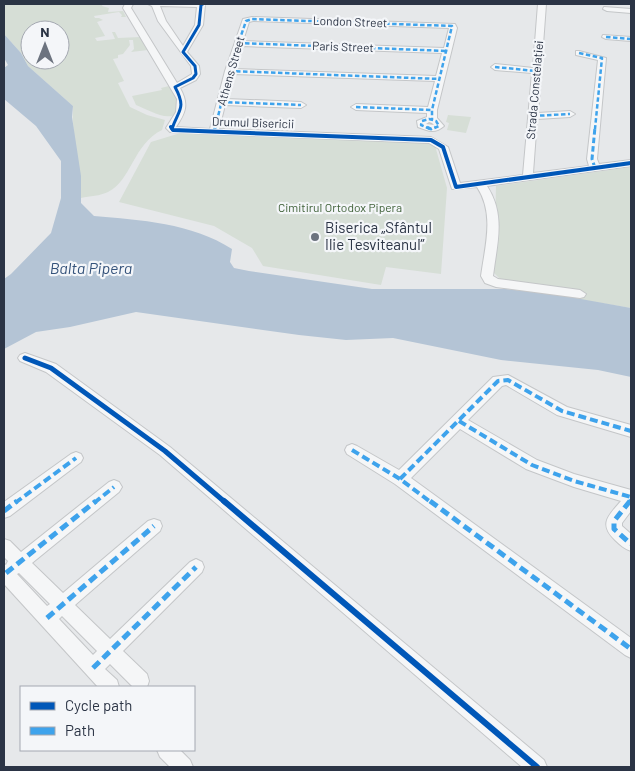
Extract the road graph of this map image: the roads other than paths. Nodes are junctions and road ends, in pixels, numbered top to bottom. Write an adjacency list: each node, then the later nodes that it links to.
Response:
1 (129, 4): 18 (street, Drumul Bisericii)
2 (154, 4): 3 (street); 12 (street)
3 (202, 4): 12 (street)
4 (542, 4): 16 (street, Strada Constelației)
5 (607, 9): 6 (street)
6 (631, 11)
7 (248, 19): 10 (street, Athens Street); 11 (street, London Street)
8 (606, 37): 9 (street)
9 (631, 39)
10 (238, 43): 11 (street, Paris Street); 15 (street, Athens Street)
11 (448, 51): 17 (street)
12 (182, 52): 18 (street)
13 (579, 53): 28 (street)
14 (495, 67): 16 (street)
15 (229, 71): 17 (street); 19 (street, Athens Street)
16 (536, 71): 23 (street, Strada Constelației)
17 (440, 79): 24 (street)
18 (175, 87): 25 (street, Drumul Bisericii)
19 (221, 102): 20 (street); 25 (street, Athens Street)
20 (301, 105)
21 (356, 107): 24 (street)
22 (570, 114): 23 (street)
23 (533, 116): 29 (street, Strada Constelației)
24 (432, 119): 26 (street)
25 (214, 131): 26 (street, Drumul Bisericii)
26 (432, 140): 30 (street)
27 (631, 163): 28 (street)
28 (596, 168): 29 (street)
29 (528, 177): 30 (street)
30 (480, 183): 31 (street)
31 (580, 294)
32 (25, 358): 56 (street)
33 (459, 421): 34 (street); 37 (street); 39 (street)
34 (631, 431)
35 (352, 450): 37 (street)
36 (76, 458): 40 (street)
37 (400, 479): 49 (street)
38 (114, 487): 44 (street)
39 (631, 498): 42 (street)
40 (4, 511)
41 (154, 526): 47 (street)
42 (631, 544)
43 (4, 546): 44 (street)
44 (20, 562): 46 (street); 47 (street)
45 (196, 567): 50 (street)
46 (5, 572): 48 (street)
47 (63, 604): 48 (street); 50 (street)
48 (47, 618): 51 (street)
49 (631, 649)
50 (110, 651): 51 (street); 52 (street)
51 (93, 668): 53 (street)
52 (140, 681)
53 (109, 686)
54 (169, 751): 55 (street)
55 (184, 767)
56 (537, 767)

